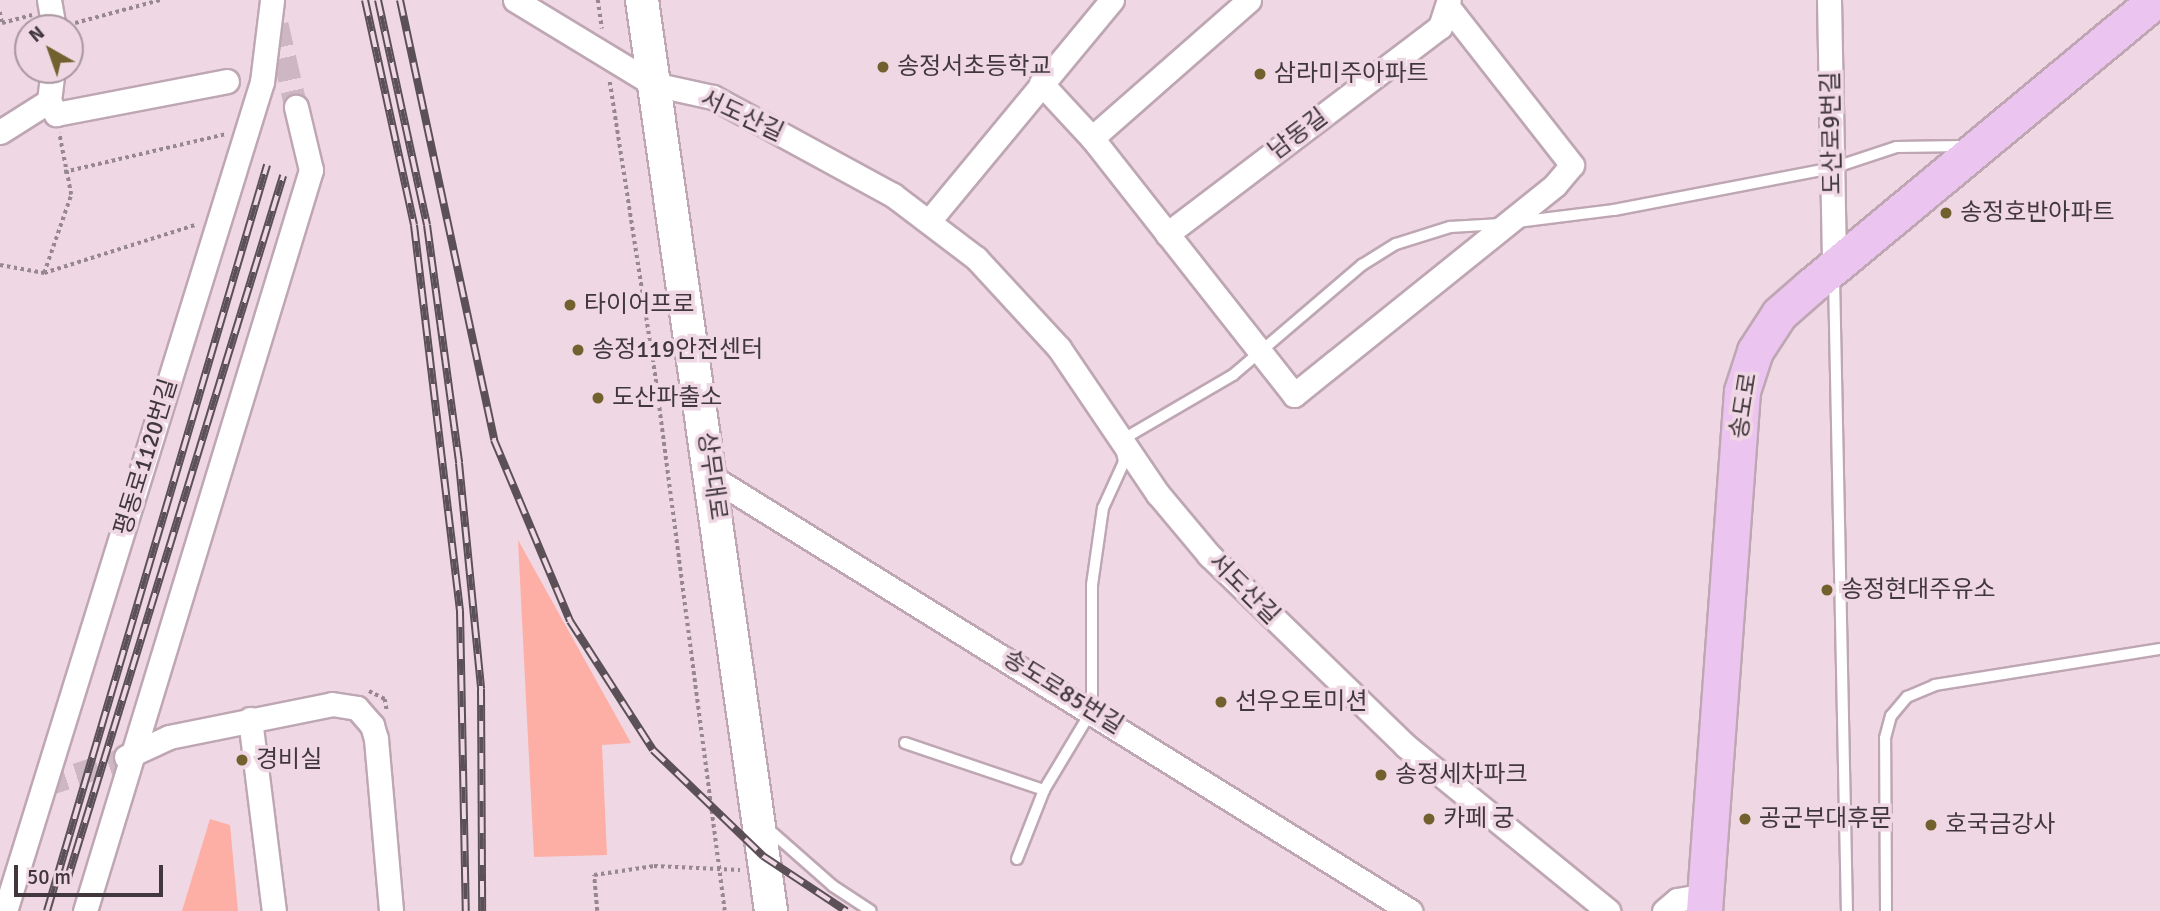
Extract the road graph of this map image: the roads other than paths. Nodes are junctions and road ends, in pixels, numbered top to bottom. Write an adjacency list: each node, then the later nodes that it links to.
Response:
1 (515, 0): 12 (street, 서도산길)
2 (642, 0): 12 (main road, 상무대로)
3 (1112, 0): 10 (street)
4 (1249, 0): 16 (street)
5 (1829, 0): 18 (street, 도산로9번길)
6 (2155, 0): 17 (main road, 송도로)
7 (1448, 4): 20 (street); 21 (street, 남동길)
8 (274, 11): 35 (street, 평동로1120번길)
9 (227, 81): 13 (street)
10 (1041, 83): 16 (street); 19 (street)
11 (53, 84): 13 (street)
12 (653, 84): 19 (street, 서도산길); 25 (main road, 상무대로)
13 (53, 107): 15 (street)
14 (296, 107): 30 (street)
15 (0, 132)
16 (1092, 138): 21 (street)
17 (1982, 145): 18 (lane); 22 (main road, 송도로)
18 (1833, 168): 20 (lane); 22 (street, 도산로9번길)
19 (929, 221): 24 (street, 서도산길)
20 (1507, 223): 23 (lane); 23 (street)
21 (1167, 234): 23 (street)
22 (1834, 267): 34 (main road, 송도로); 44 (lane)
23 (1260, 354): 24 (lane)
24 (1120, 441): 27 (lane); 42 (street, 서도산길)
25 (713, 478): 27 (street, 송도로85번길); 32 (main road, 상무대로)
26 (2160, 649): 45 (lane)
27 (1092, 709): 31 (lane); 41 (street, 송도로85번길)
28 (250, 719): 30 (street); 37 (street); 38 (street)
29 (905, 743): 31 (lane)
30 (128, 756): 36 (street)
31 (1044, 790): 33 (lane)
32 (759, 821): 39 (main road, 상무대로); 40 (lane)
33 (1017, 859)
34 (1705, 903): 43 (street)
35 (5, 911)
36 (85, 911)
37 (274, 911)
38 (391, 911)
39 (771, 911)
40 (871, 911)
41 (1410, 911)
42 (1608, 911)
43 (1664, 911)
44 (1847, 911)
45 (1886, 911)

